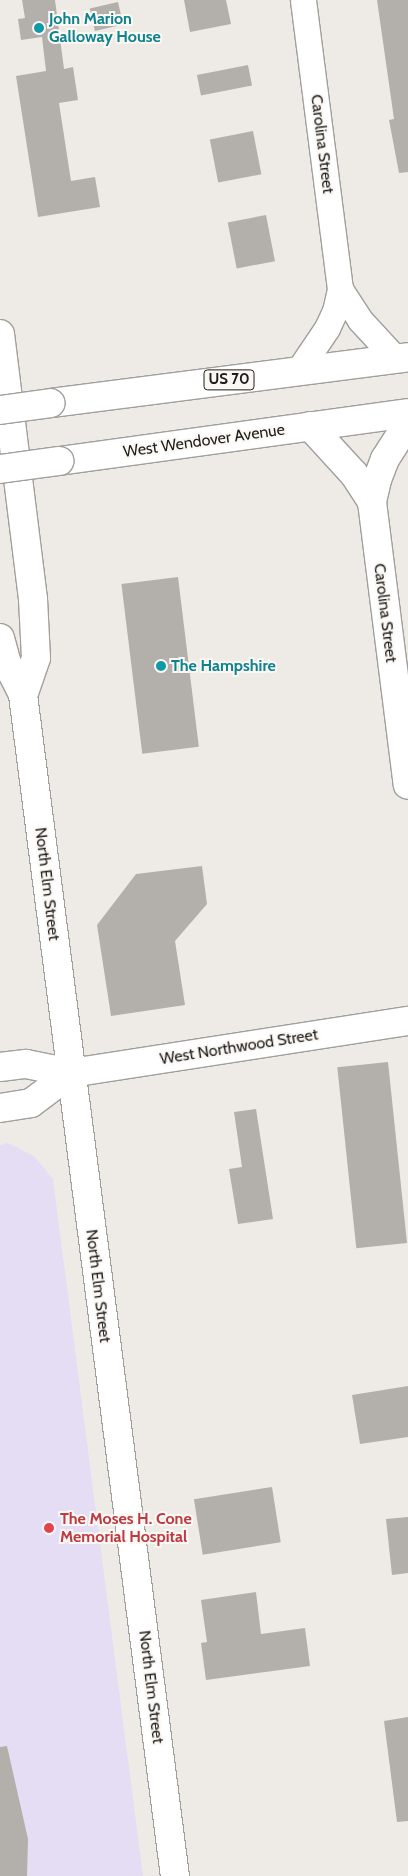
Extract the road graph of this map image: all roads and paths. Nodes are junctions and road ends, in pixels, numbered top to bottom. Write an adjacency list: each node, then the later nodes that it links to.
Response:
1 (304, 0): 2 (street, Carolina Street)
2 (340, 289): 4 (street, Carolina Street); 5 (street, Carolina Street)
3 (0, 334): 13 (main road, North Elm Street)
4 (402, 358): 5 (main road, US 70)
5 (298, 371): 6 (main road, US 70, bridge)
6 (0, 410)
7 (408, 413): 9 (main road, West Wendover Avenue)
8 (408, 424): 11 (main road, Carolina Street)
9 (310, 426): 10 (main road, West Wendover Avenue, bridge); 11 (main road, Carolina Street)
10 (0, 469)
11 (372, 502): 14 (main road, Carolina Street)
12 (0, 638): 13 (main road, North Elm Street)
13 (23, 695): 17 (main road, North Elm Street)
14 (408, 785)
15 (408, 1021): 17 (main road, West Northwood Street)
16 (0, 1068): 17 (main road)
17 (71, 1073): 18 (main road); 19 (main road, North Elm Street)
18 (0, 1108)
19 (175, 1876)

